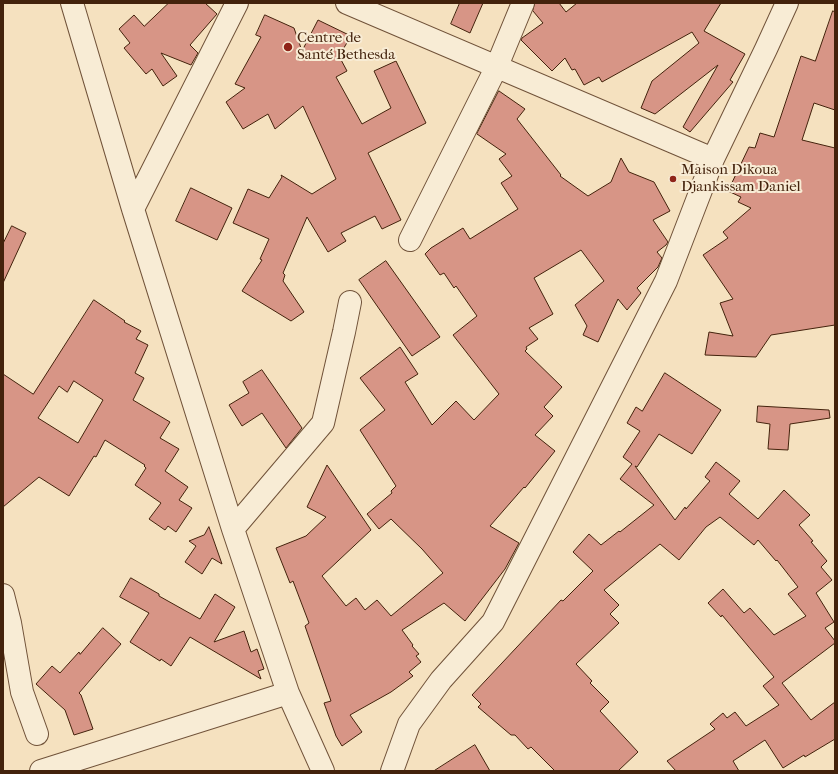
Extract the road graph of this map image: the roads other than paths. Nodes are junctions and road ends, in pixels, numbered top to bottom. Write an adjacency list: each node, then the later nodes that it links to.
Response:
1 (72, 3): 8 (street)
2 (237, 3): 8 (street)
3 (348, 3): 6 (street)
4 (523, 3): 6 (street)
5 (786, 3): 7 (street)
6 (497, 66): 7 (street); 9 (street)
7 (713, 159): 17 (street)
8 (133, 208): 11 (street)
9 (410, 240)
10 (350, 302): 11 (street)
11 (233, 529): 13 (street)
12 (3, 595): 14 (street)
13 (288, 693): 15 (street); 16 (street)
14 (37, 734)
15 (41, 771)
16 (323, 771)
17 (392, 771)

